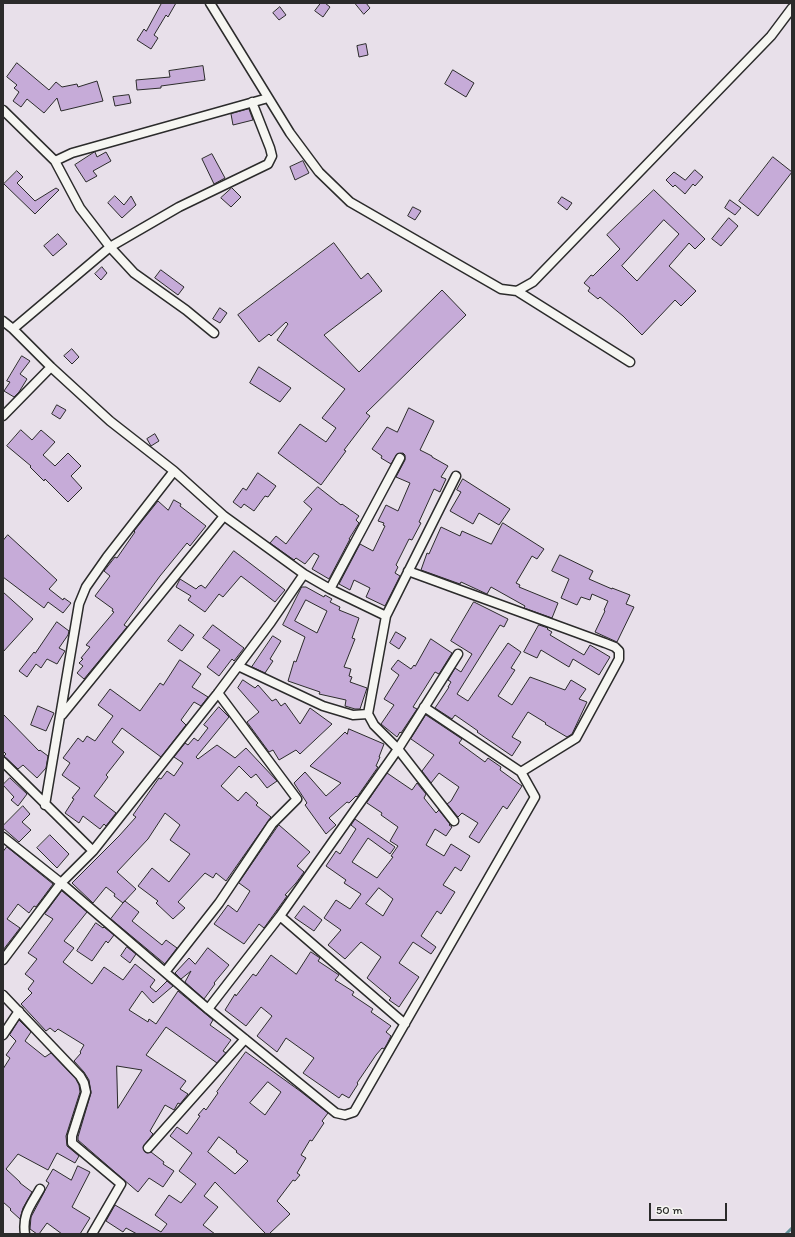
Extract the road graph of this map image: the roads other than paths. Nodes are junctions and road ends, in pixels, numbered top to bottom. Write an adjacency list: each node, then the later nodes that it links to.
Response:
1 (210, 3): 3 (street)
2 (792, 8): 8 (street)
3 (268, 98): 4 (street); 8 (street)
4 (252, 102): 6 (street); 7 (street)
5 (3, 110): 6 (street)
6 (55, 161): 7 (street)
7 (110, 248): 10 (street); 11 (street)
8 (517, 291): 12 (street)
9 (3, 321): 10 (street)
10 (13, 329): 13 (street)
11 (214, 333)
12 (630, 362)
13 (51, 367): 14 (street); 16 (street)
14 (3, 416)
15 (400, 458): 21 (street)
16 (174, 471): 18 (street); 28 (street)
17 (456, 476): 19 (street)
18 (224, 516): 20 (street); 28 (street)
19 (408, 571): 22 (street); 31 (street)
20 (304, 574): 21 (street); 24 (street)
21 (330, 590): 22 (street)
22 (386, 616): 27 (street)
23 (458, 654): 26 (street)
24 (238, 666): 25 (street); 27 (street)
25 (218, 693): 35 (street); 39 (street)
26 (424, 707): 29 (street); 31 (street)
27 (368, 714): 29 (street)
28 (61, 716): 32 (street)
29 (398, 749): 33 (street); 37 (street)
30 (3, 762): 32 (street)
31 (521, 772): 43 (street)
32 (45, 805): 35 (street)
33 (454, 822)
34 (3, 837): 36 (street)
35 (93, 851): 36 (street)
36 (61, 883): 38 (street); 39 (street)
37 (280, 916): 41 (street); 43 (street)
38 (3, 960)
39 (165, 972): 41 (street)
40 (3, 995): 42 (street)
41 (208, 1009): 45 (street)
42 (19, 1011): 44 (street); 49 (street)
43 (405, 1024): 45 (street)
44 (3, 1035)
45 (245, 1039): 46 (street)
46 (148, 1148)
47 (40, 1189): 48 (street)
48 (25, 1234)
49 (92, 1234)

